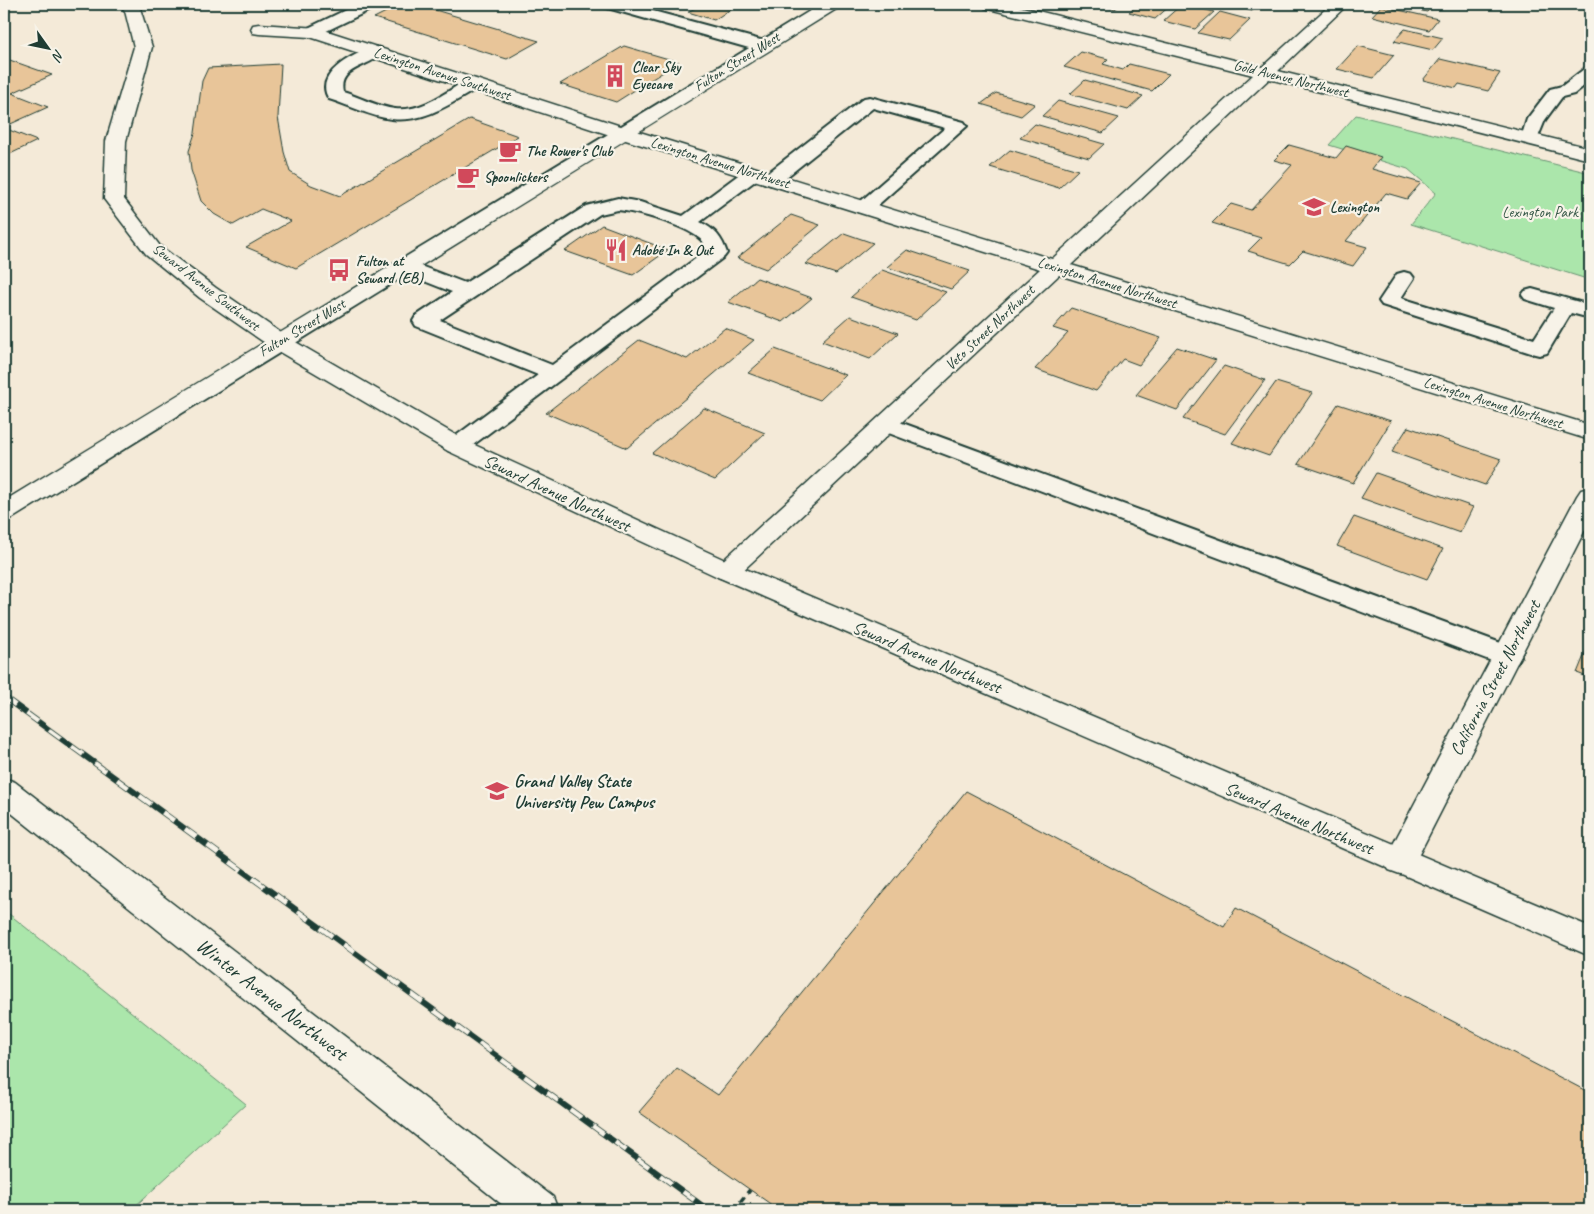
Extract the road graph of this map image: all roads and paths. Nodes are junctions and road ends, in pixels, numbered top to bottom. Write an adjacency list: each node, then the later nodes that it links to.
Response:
1 (128, 4): 27 (street, Seward Avenue Southwest)
2 (370, 4): 8 (lane)
3 (610, 4): 9 (lane)
4 (832, 4): 9 (street, Fulton Street West)
5 (991, 4): 11 (street, Gold Avenue Northwest)
6 (1340, 4): 11 (street, Veto Street Northwest)
7 (259, 29): 8 (street, Lexington Avenue Southwest)
8 (312, 32): 10 (street, Lexington Avenue Southwest)
9 (762, 46): 14 (street, Fulton Street West)
10 (375, 52): 13 (street, Lexington Avenue Southwest); 13 (lane)
11 (1266, 73): 15 (street, Gold Avenue Northwest); 21 (street, Veto Street Northwest)
12 (1590, 73): 15 (lane)
13 (472, 84): 14 (street, Lexington Avenue Southwest)
14 (623, 133): 17 (street, Lexington Avenue Northwest); 20 (street, Fulton Street West)
15 (1530, 138): 16 (street, Gold Avenue Northwest)
16 (1590, 154)
17 (762, 176): 18 (street, Lexington Avenue Northwest); 18 (lane); 19 (lane)
18 (864, 208): 21 (street, Lexington Avenue Northwest)
19 (686, 223): 23 (lane); 28 (lane)
20 (403, 266): 23 (lane); 27 (street, Fulton Street West)
21 (1055, 268): 29 (street, Veto Street Northwest); 30 (street, Lexington Avenue Northwest)
22 (1404, 278): 25 (lane)
23 (467, 292): 28 (lane)
24 (1532, 295): 25 (lane)
25 (1566, 305): 26 (lane)
26 (1590, 312)
27 (279, 342): 31 (street, Seward Avenue Northwest); 33 (street, Fulton Street West)
28 (554, 374): 31 (lane)
29 (886, 424): 34 (street, Veto Street Northwest); 35 (lane)
30 (1590, 433)
31 (457, 446): 34 (street, Seward Avenue Northwest)
32 (1590, 496): 35 (street, California Street Northwest)
33 (4, 512)
34 (727, 571): 37 (street, Seward Avenue Northwest)
35 (1508, 656): 37 (street, California Street Northwest)
36 (4, 790): 40 (street, Winter Avenue Northwest)
37 (1400, 861): 38 (street, Seward Avenue Northwest)
38 (1590, 942)
39 (750, 1190): 41 (path)
40 (539, 1210)
41 (734, 1210)

